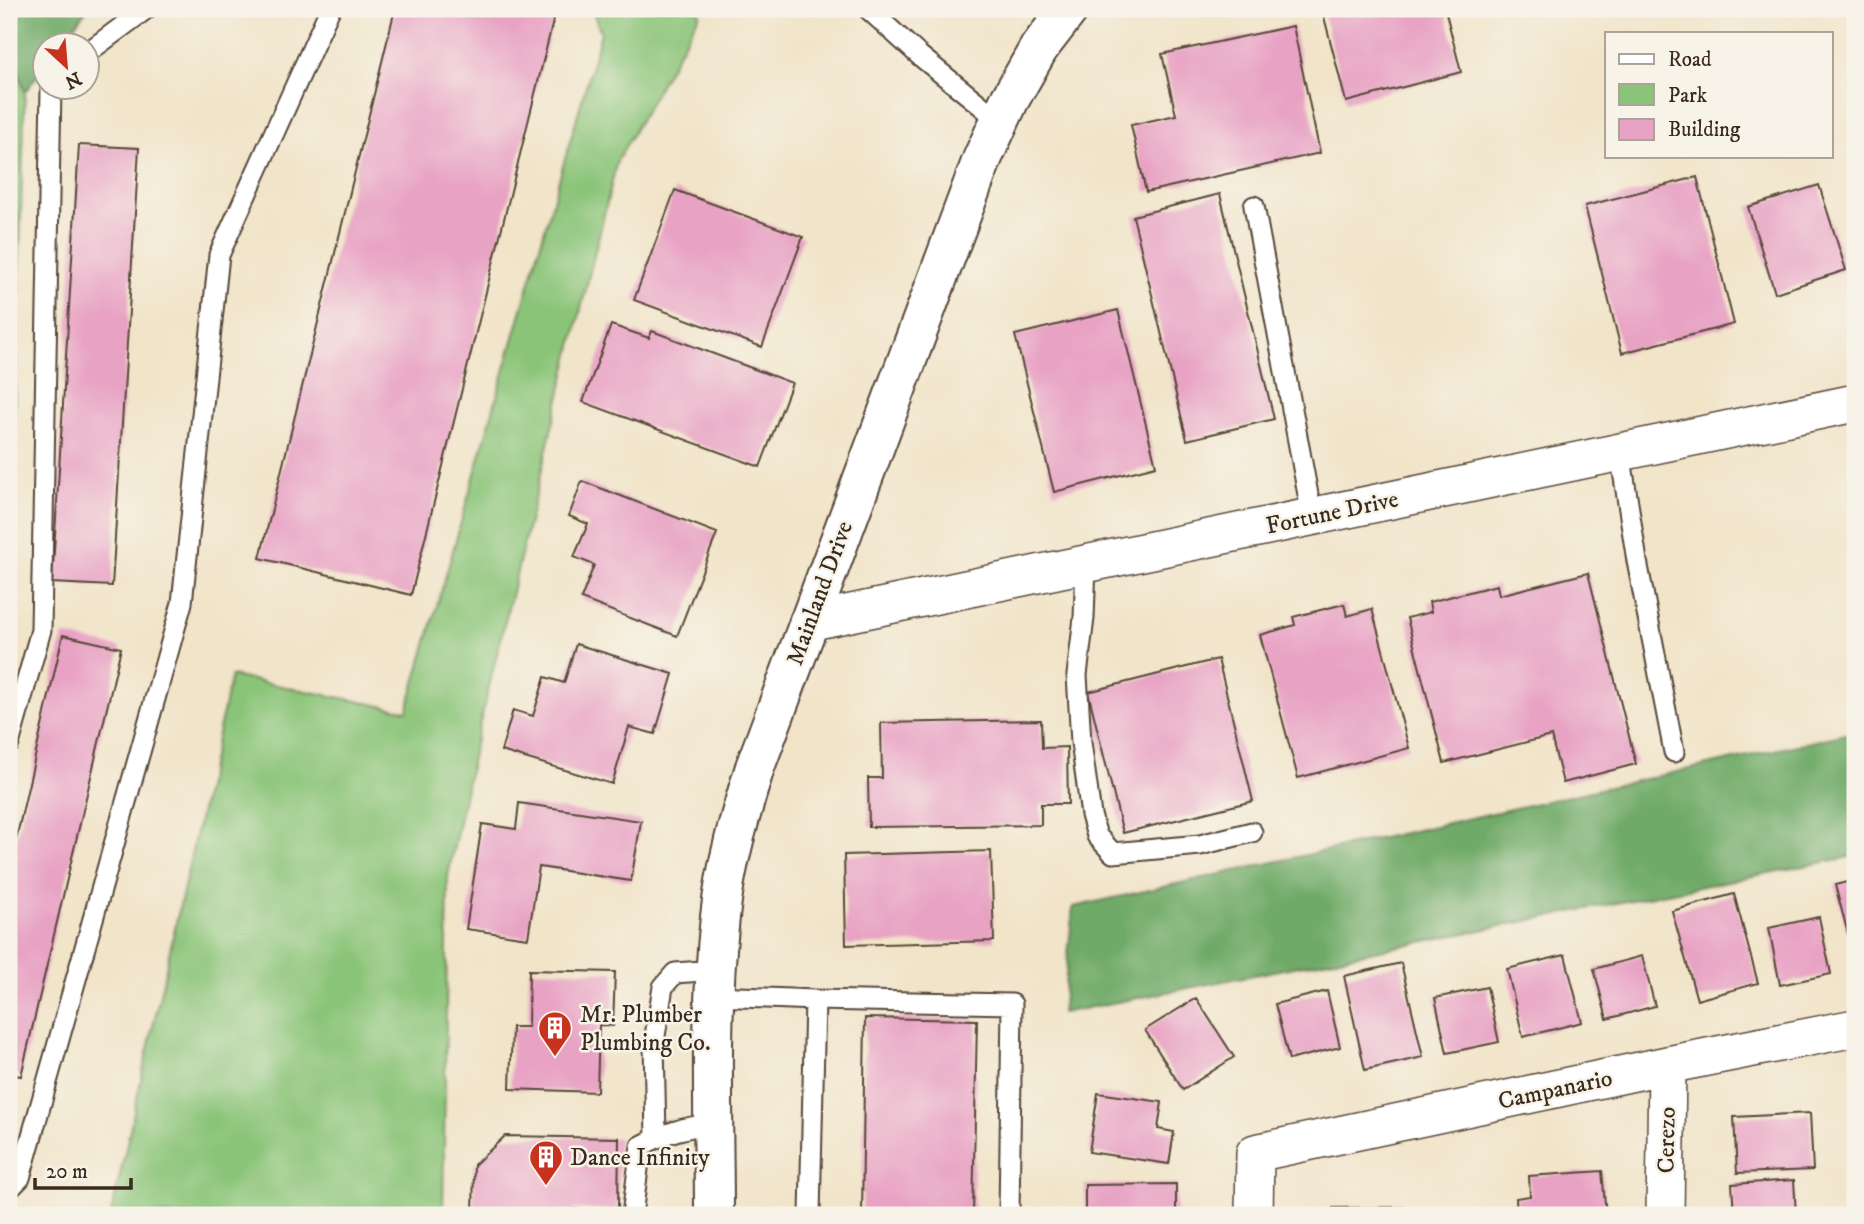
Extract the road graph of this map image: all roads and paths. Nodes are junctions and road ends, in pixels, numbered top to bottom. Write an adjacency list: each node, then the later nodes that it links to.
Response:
1 (146, 9): 5 (lane)
2 (330, 9): 23 (lane)
3 (868, 9): 7 (lane)
4 (1069, 9): 7 (main road, Mainland Drive)
5 (102, 42)
6 (51, 102): 14 (lane)
7 (1000, 121): 13 (main road, Mainland Drive)
8 (1254, 206): 11 (lane)
9 (1855, 403): 10 (street, Fortune Drive)
10 (1620, 452): 11 (street, Fortune Drive); 15 (lane)
11 (1312, 516): 12 (street, Fortune Drive)
12 (1086, 564): 13 (street, Fortune Drive); 16 (lane)
13 (808, 622): 17 (main road, Mainland Drive)
14 (9, 744)
15 (1674, 752)
16 (1252, 832)
17 (715, 983): 18 (lane); 21 (main road, Mainland Drive); 22 (lane)
18 (815, 1000): 26 (lane); 27 (lane)
19 (1855, 1028): 20 (street, Campanario)
20 (1667, 1065): 28 (street, Campanario); 29 (street, Cerezo)
21 (714, 1123): 22 (lane); 25 (main road, Mainland Drive)
22 (656, 1138): 24 (lane)
23 (9, 1189)
24 (632, 1215)
25 (714, 1215)
26 (810, 1215)
27 (1009, 1215)
28 (1254, 1215)
29 (1665, 1215)

